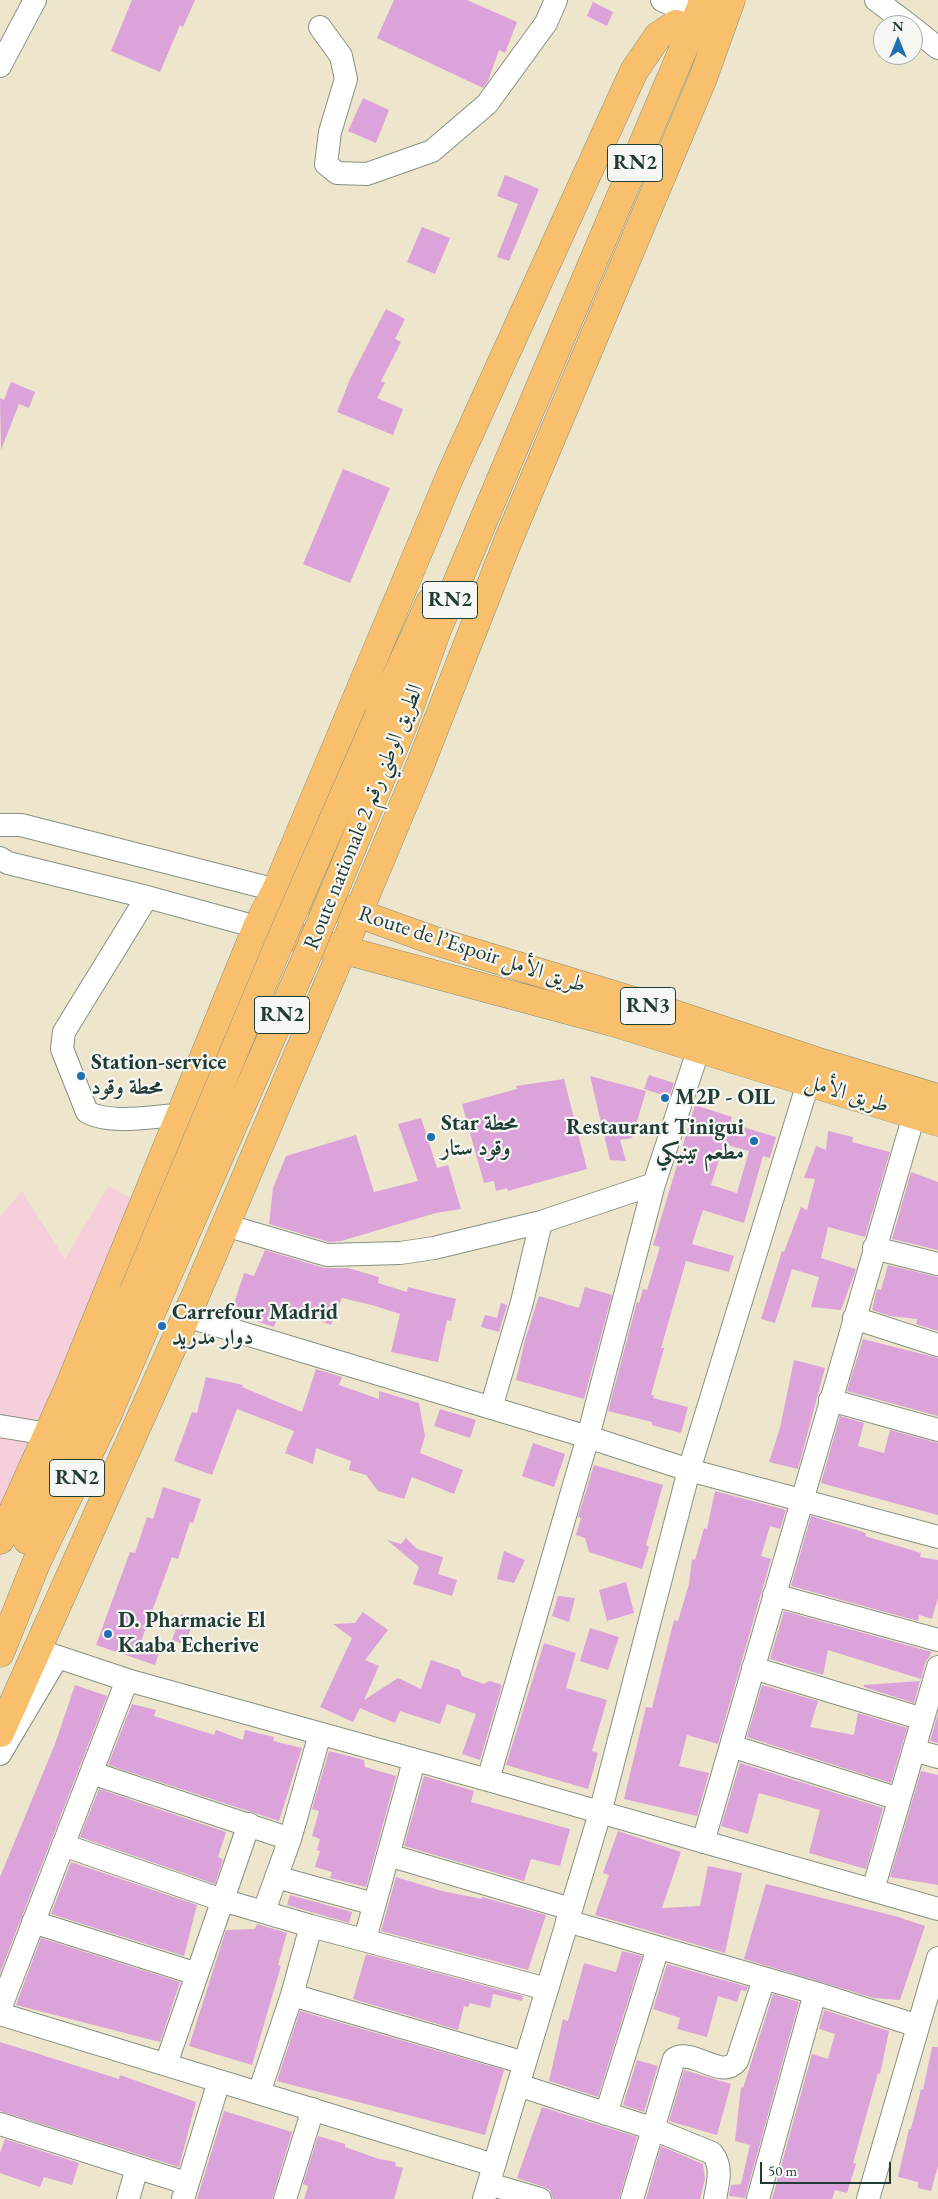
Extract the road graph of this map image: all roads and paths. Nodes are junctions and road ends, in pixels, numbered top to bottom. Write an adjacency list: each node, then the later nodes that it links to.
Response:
1 (35, 0): 10 (street)
2 (556, 0): 7 (street)
3 (731, 0): 15 (highway)
4 (876, 0): 6 (street)
5 (685, 9): 13 (highway); 29 (highway, Route nationale الطريق الوطني رقم 2 / RN2, bridge)
6 (895, 15)
7 (320, 27)
8 (923, 36): 9 (street)
9 (938, 48)
10 (0, 66)
11 (0, 826): 13 (street, Route de l’Espoir طريق الأمل / RN3)
12 (0, 858): 14 (street, Route de l’Espoir طريق الأمل / RN3)
13 (276, 890): 15 (highway, Route de l’Espoir طريق الأمل / RN3); 16 (highway)
14 (147, 897): 16 (street, Route de l’Espoir طريق الأمل / RN3); 22 (street)
15 (358, 914): 17 (highway); 21 (highway, Route de l’Espoir طريق الأمل / RN3)
16 (257, 927): 17 (highway, Route de l’Espoir طريق الأمل / RN3); 22 (highway)
17 (343, 949): 18 (highway, Route de l’Espoir طريق الأمل / RN3); 26 (highway)
18 (612, 1022): 19 (highway, طريق الأمل / RN3)
19 (699, 1048): 20 (highway, طريق الأمل / RN3); 24 (street)
20 (812, 1082): 23 (highway, طريق الأمل / RN3); 39 (street)
21 (938, 1098)
22 (180, 1114): 37 (highway)
23 (926, 1118): 27 (street)
24 (654, 1184): 25 (street); 38 (street)
25 (541, 1222): 26 (street); 34 (street)
26 (225, 1225): 30 (highway)
27 (874, 1248): 28 (street); 31 (street)
28 (938, 1264)
29 (144, 1299): 44 (highway, RN2); 46 (highway, RN2)
30 (186, 1316): 34 (street); 47 (highway)
31 (854, 1318): 32 (street); 33 (street)
32 (938, 1345)
33 (830, 1400): 36 (street); 40 (street)
34 (491, 1408): 38 (street)
35 (0, 1426): 37 (street)
36 (938, 1430)
37 (48, 1434): 42 (highway)
38 (588, 1437): 39 (street); 60 (street)
39 (689, 1470): 40 (street); 62 (street)
40 (801, 1500): 41 (street); 43 (street)
41 (938, 1537)
42 (0, 1540)
43 (774, 1595): 45 (street); 49 (street)
44 (0, 1604)
45 (938, 1640)
46 (0, 1653)
47 (47, 1654): 50 (street); 52 (highway); 56 (street)
48 (938, 1666): 51 (street)
49 (753, 1668): 51 (street); 54 (street)
50 (127, 1680): 53 (street); 59 (street)
51 (923, 1719): 55 (street)
52 (0, 1732)
53 (320, 1734): 58 (street); 64 (street)
54 (730, 1746): 61 (street); 65 (street)
55 (914, 1750): 57 (street); 61 (street)
56 (0, 1754)
57 (938, 1757)
58 (414, 1761): 60 (street); 67 (street)
59 (92, 1773): 63 (street); 66 (street)
60 (488, 1780): 62 (street)
61 (899, 1799): 69 (street)
62 (600, 1813): 65 (street); 74 (street)
63 (249, 1824): 64 (street); 70 (street)
64 (290, 1839): 68 (street)
65 (703, 1842): 69 (street)
66 (63, 1846): 70 (street); 75 (street)
67 (388, 1854): 71 (street); 74 (street)
68 (276, 1877): 71 (street); 73 (street)
69 (873, 1890): 72 (street)
70 (222, 1900): 73 (street); 80 (street)
71 (374, 1904): 77 (street)
72 (938, 1909)
73 (264, 1911): 76 (street)
74 (569, 1915): 78 (street); 82 (street)
75 (33, 1922): 80 (street); 85 (street)
76 (311, 1926): 77 (street); 84 (street)
77 (365, 1939): 82 (street)
78 (658, 1948): 81 (street); 94 (street)
79 (938, 1958): 87 (street)
80 (197, 1974): 89 (street)
81 (764, 1979): 83 (street); 96 (street)
82 (547, 1988): 88 (street)
83 (815, 1994): 87 (street); 105 (street)
84 (292, 1995): 88 (street); 92 (street)
85 (0, 2008)
86 (0, 2014): 89 (street)
87 (918, 2026): 106 (street)
88 (525, 2062): 91 (street)
89 (166, 2064): 90 (street)
90 (219, 2081): 92 (street); 99 (street)
91 (518, 2085): 94 (street); 98 (street)
92 (259, 2093): 93 (street)
93 (313, 2109): 98 (street); 101 (street)
94 (606, 2114): 96 (street)
95 (0, 2124): 97 (street)
96 (651, 2128): 103 (street); 104 (street)
97 (137, 2168): 99 (street); 100 (street)
98 (489, 2183): 102 (street)
99 (185, 2191)
100 (128, 2199)
101 (285, 2199)
102 (540, 2199)
103 (632, 2199)
104 (717, 2199)
105 (758, 2199)
106 (868, 2199)

